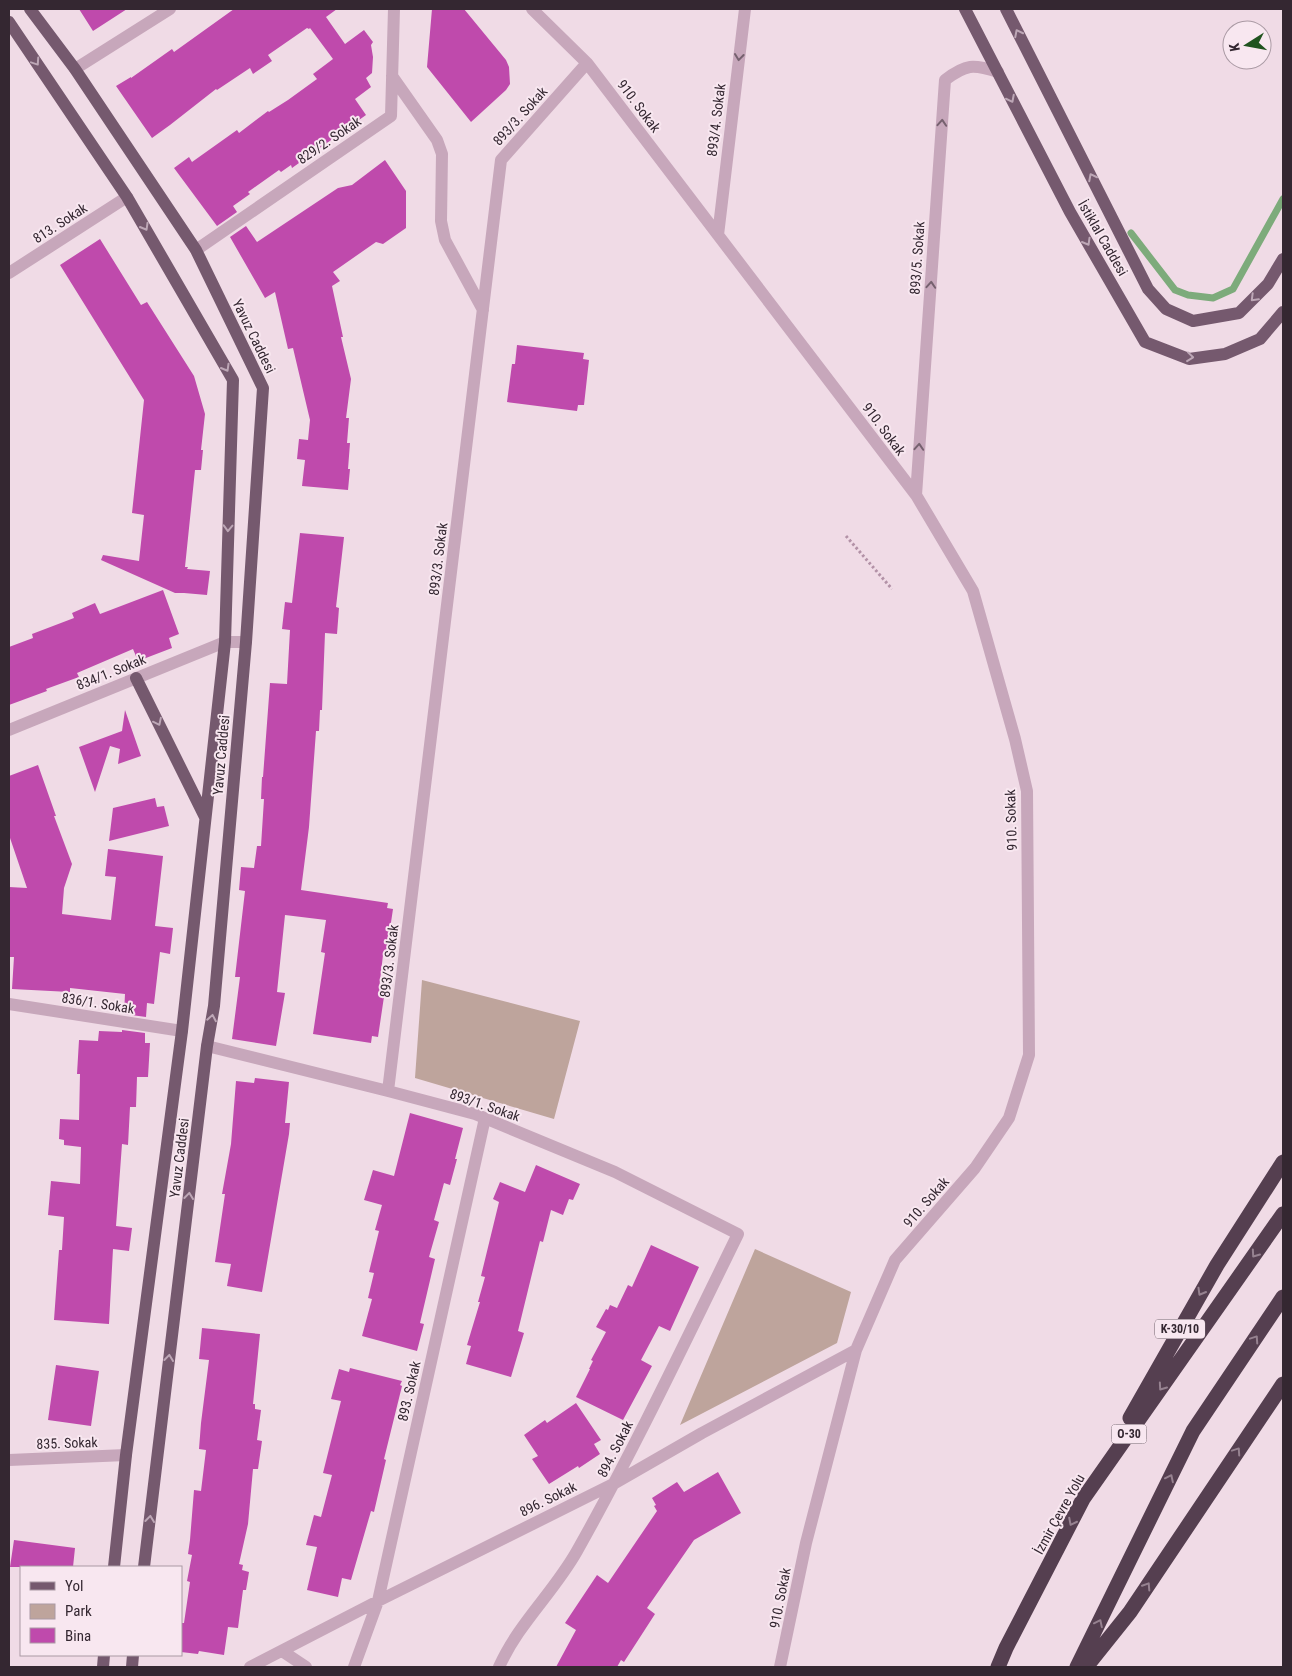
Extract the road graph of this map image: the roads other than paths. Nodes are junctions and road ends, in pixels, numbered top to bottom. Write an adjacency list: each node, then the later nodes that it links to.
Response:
1 (30, 9): 10 (main road, Yavuz Caddesi)
2 (170, 9): 10 (street)
3 (394, 9): 12 (street, 829/2. Sokak)
4 (532, 9): 9 (street, 910. Sokak)
5 (745, 9): 14 (street, 893/4. Sokak, one-way to 14)
6 (965, 9): 11 (main road, İstiklal Caddesi)
7 (1006, 9): 16 (main road, İstiklal Caddesi, one-way to 7)
8 (9, 22): 13 (main road, Yavuz Caddesi, one-way to 13)
9 (587, 63): 14 (street, 910. Sokak); 18 (street, 893/3. Sokak)
10 (75, 69): 15 (main road, Yavuz Caddesi)
11 (998, 72): 19 (main road, İstiklal Caddesi, one-way to 19); 20 (street, 893/5. Sokak, one-way to 11)
12 (392, 76): 15 (street, 829/2. Sokak); 18 (street)
13 (128, 197): 17 (street, 813. Sokak); 21 (main road, Yavuz Caddesi, one-way to 21)
14 (718, 235): 20 (street, 910. Sokak)
15 (196, 250): 22 (main road, Yavuz Caddesi)
16 (1283, 259)
17 (9, 273)
18 (483, 310): 29 (street, 893/3. Sokak)
19 (1283, 312)
20 (916, 496): 35 (street, 910. Sokak)
21 (225, 642): 22 (street); 23 (street, 834/1. Sokak); 25 (main road, Yavuz Caddesi)
22 (246, 642): 28 (main road, Yavuz Caddesi, one-way to 22)
23 (136, 678): 24 (street, 834/1. Sokak); 25 (main road, one-way to 25)
24 (9, 730)
25 (205, 818): 27 (main road, Yavuz Caddesi)
26 (9, 1004): 27 (street, 836/1. Sokak)
27 (182, 1031): 37 (main road, Yavuz Caddesi)
28 (207, 1046): 29 (street, 893/1. Sokak); 42 (main road, Yavuz Caddesi, one-way to 28)
29 (388, 1091): 30 (street, 893/1. Sokak)
30 (485, 1118): 33 (street, 893/1. Sokak); 43 (street, 893. Sokak)
31 (1283, 1162): 40 (highway, K-30/10, one-way to 40)
32 (1283, 1214): 40 (highway, İzmir Çevre Yolu / O-30, one-way to 40)
33 (738, 1234): 39 (street, 894. Sokak)
34 (1283, 1297): 51 (highway, one-way to 34)
35 (856, 1350): 39 (street, 896. Sokak); 49 (street, 910. Sokak)
36 (1283, 1384): 52 (highway, one-way to 36)
37 (126, 1455): 38 (street, 835. Sokak); 41 (main road, Yavuz Caddesi)
38 (9, 1460)
39 (615, 1483): 43 (street, 896. Sokak); 48 (street, 894. Sokak)
40 (1083, 1499): 50 (highway, İzmir Çevre Yolu / O-30, one-way to 50)
41 (114, 1566)
42 (144, 1566)
43 (378, 1601): 44 (street, 896. Sokak); 47 (street, 893. Sokak)
44 (282, 1651): 45 (street, 896. Sokak); 46 (street)
45 (250, 1667)
46 (306, 1667)
47 (354, 1667)
48 (499, 1667)
49 (780, 1667)
50 (998, 1667)
51 (1077, 1667)
52 (1086, 1667)

